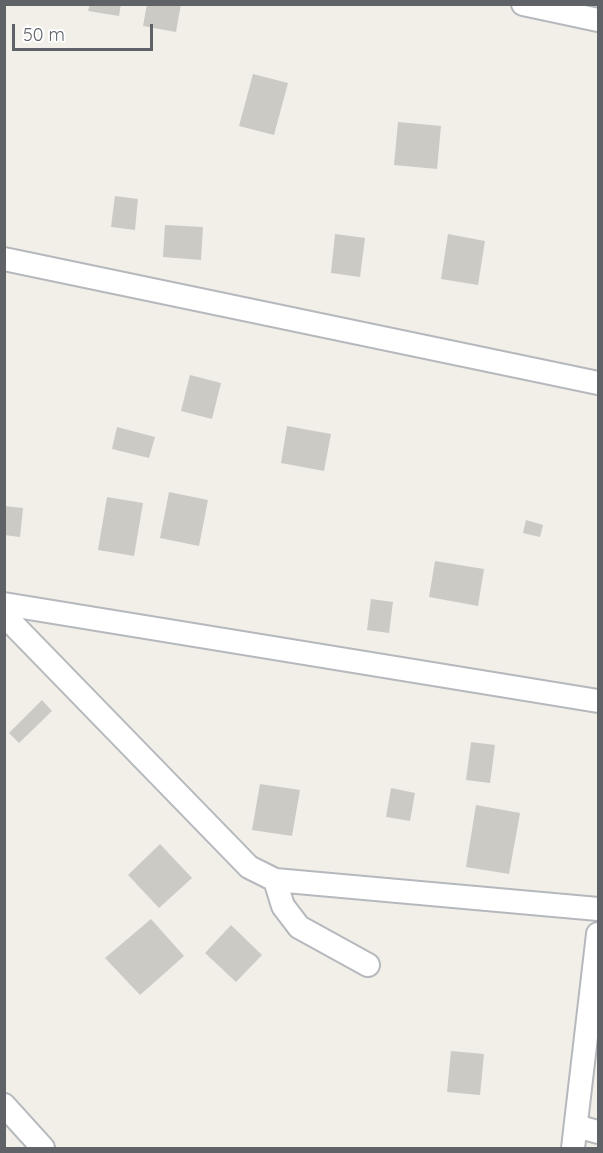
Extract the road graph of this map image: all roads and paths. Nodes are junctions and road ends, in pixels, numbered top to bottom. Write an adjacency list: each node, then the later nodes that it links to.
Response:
1 (523, 4): 2 (street)
2 (598, 20)
3 (4, 259): 4 (street)
4 (598, 382)
5 (4, 604): 7 (street)
6 (4, 615): 8 (street)
7 (598, 701)
8 (274, 880): 9 (street); 11 (street)
9 (598, 909)
10 (598, 934): 14 (street)
11 (368, 965)
12 (4, 1105): 15 (street)
13 (598, 1132): 14 (street)
14 (575, 1137)
15 (43, 1149)

